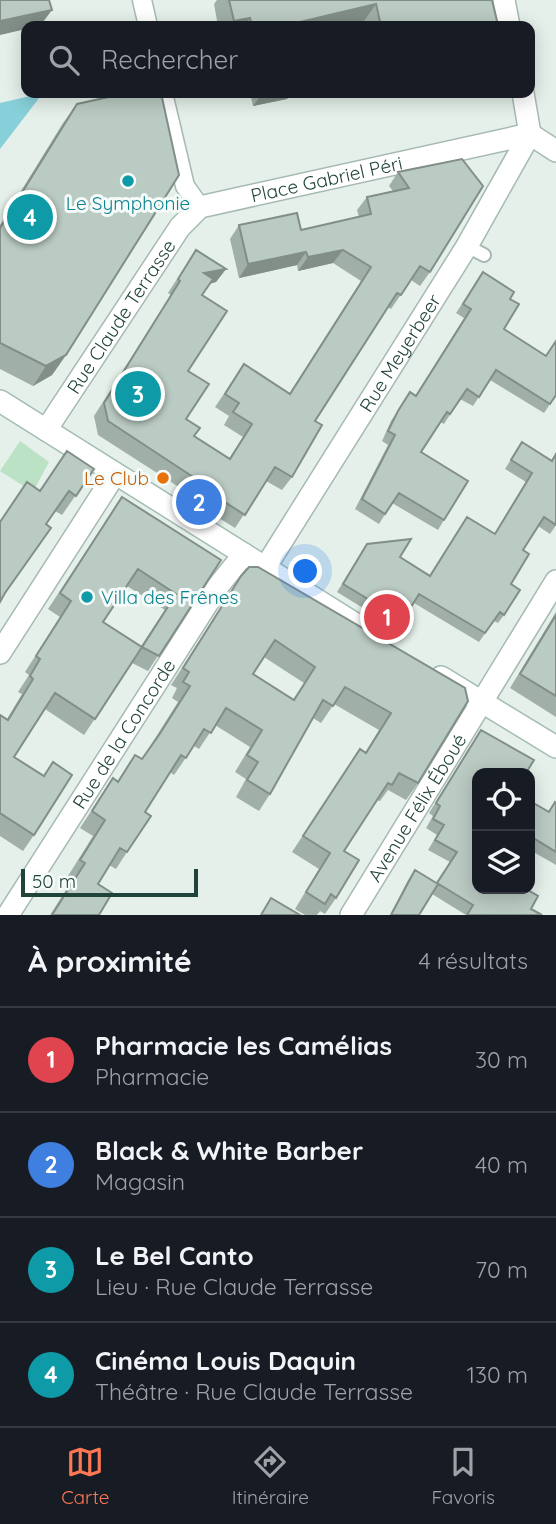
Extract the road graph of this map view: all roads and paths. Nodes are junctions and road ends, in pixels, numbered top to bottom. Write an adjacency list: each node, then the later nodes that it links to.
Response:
1 (142, 0): 3 (street)
2 (504, 0): 4 (street)
3 (147, 21)
4 (508, 21)
5 (164, 98): 9 (street)
6 (524, 98): 7 (street)
7 (530, 134): 8 (street); 9 (street, Place Gabriel Péri); 14 (street, Rue Meyerbeer)
8 (556, 151)
9 (200, 207): 11 (street, Rue Claude Terrasse)
10 (0, 401): 11 (street)
11 (46, 430): 12 (street)
12 (115, 474): 13 (street); 17 (street)
13 (244, 554): 14 (street); 21 (street, Rue de la Concorde)
14 (265, 568): 16 (street)
15 (556, 581): 19 (street, Avenue Félix Éboué)
16 (374, 636)
17 (0, 653)
18 (421, 665): 19 (street)
19 (481, 701): 20 (street); 22 (street, Avenue Félix Éboué)
20 (556, 747)
21 (8, 915)
22 (351, 915)

